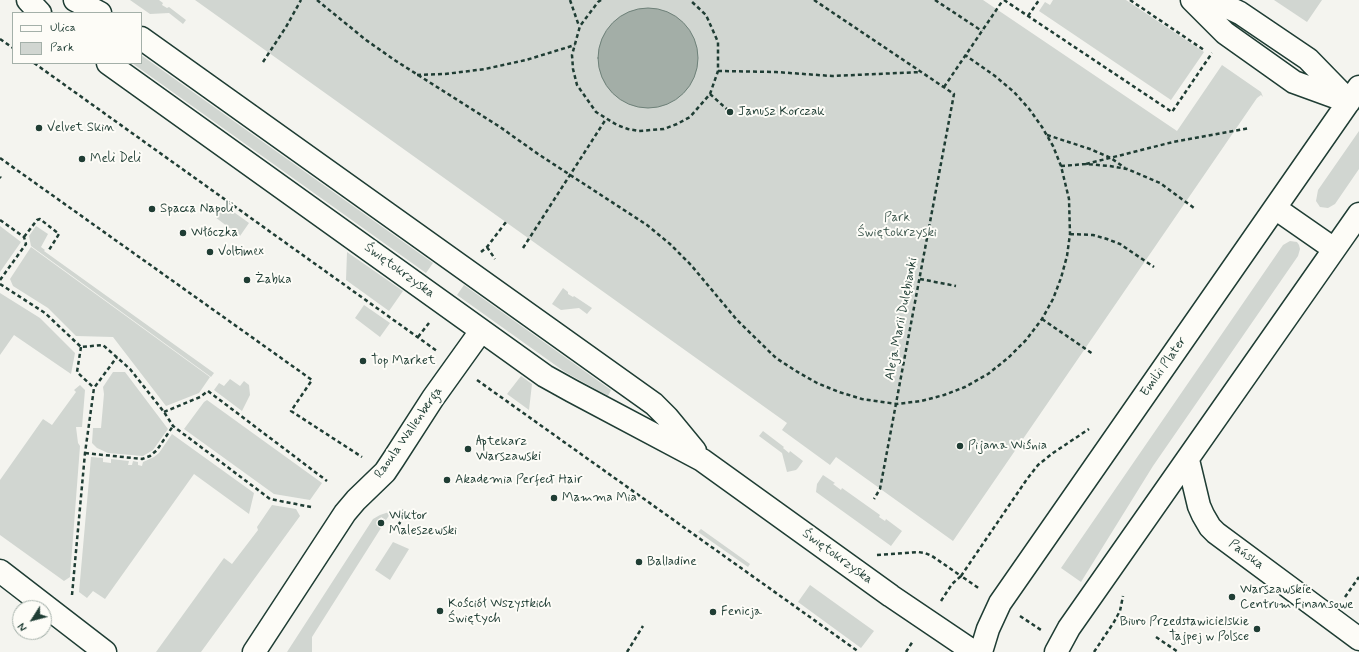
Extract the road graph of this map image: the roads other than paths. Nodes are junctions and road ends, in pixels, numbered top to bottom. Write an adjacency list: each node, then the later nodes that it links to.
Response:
1 (28, 0): 5 (street)
2 (75, 0): 6 (street)
3 (1192, 0): 9 (street)
4 (1213, 0): 9 (street)
5 (39, 12)
6 (98, 12)
7 (142, 39): 14 (street, Świętokrzyska)
8 (109, 64): 13 (street, Świętokrzyska)
9 (1354, 94): 10 (street, Emilii Plater)
10 (1275, 208): 12 (street); 21 (street, Emilii Plater)
11 (1355, 228): 12 (street)
12 (1334, 250): 15 (street)
13 (482, 330): 14 (street, Świętokrzyska); 19 (street, Raoula Wallenberga)
14 (702, 460): 20 (street, Świętokrzyska)
15 (1188, 460): 17 (street, Pańska); 22 (street)
16 (0, 571): 18 (street)
17 (1359, 639)
18 (105, 652)
19 (254, 652)
20 (974, 652)
21 (981, 652)
22 (1056, 652)

